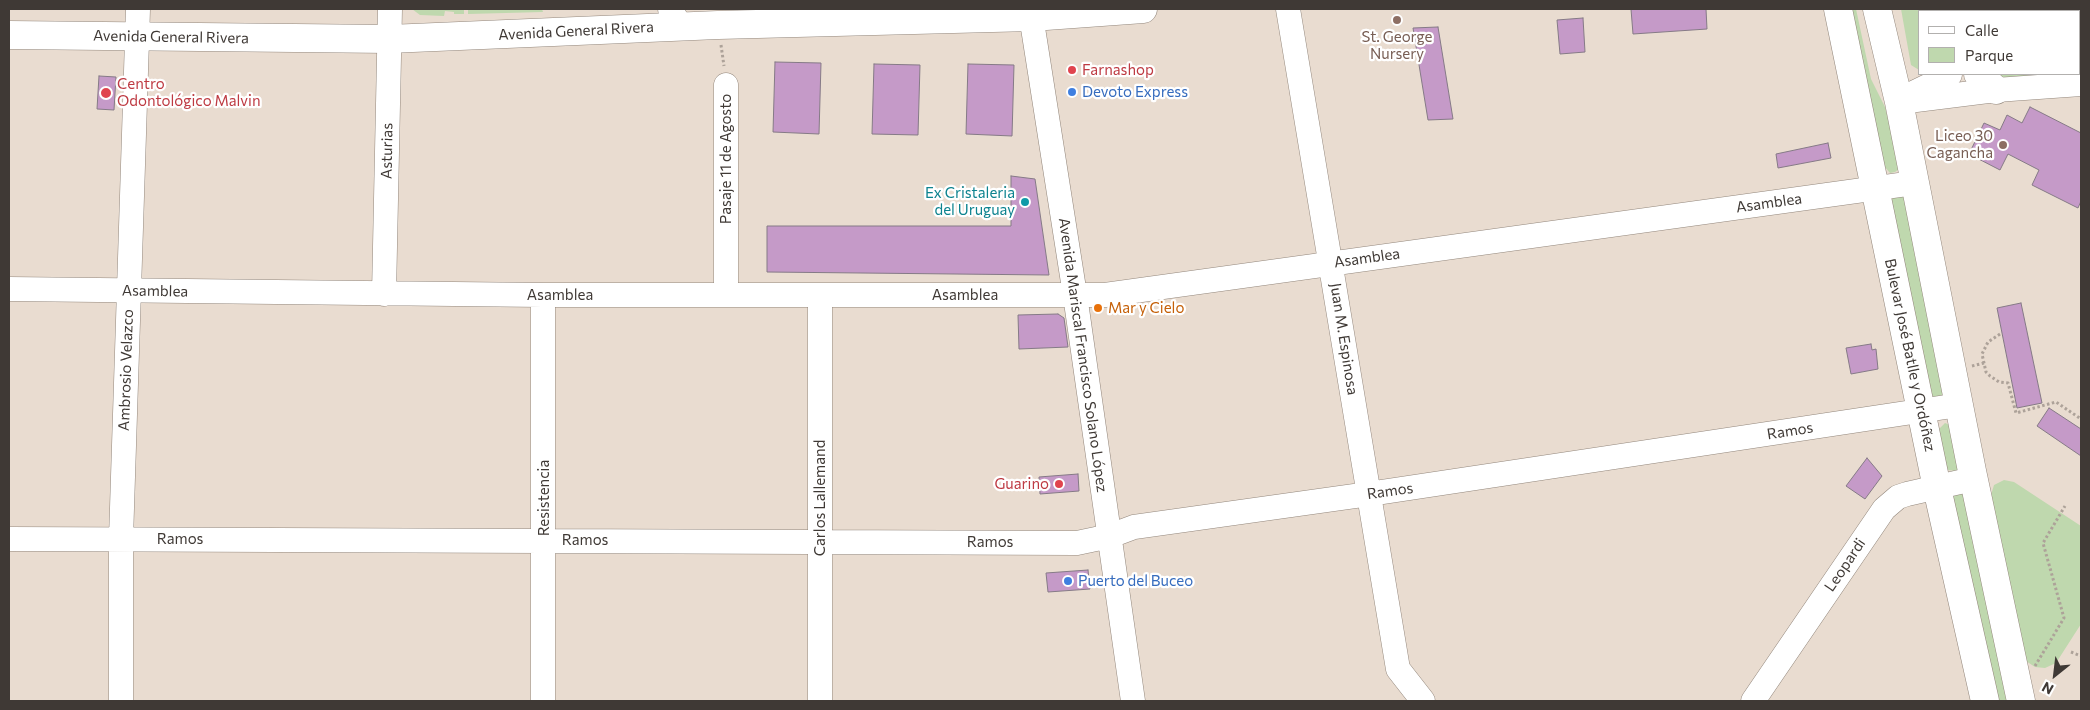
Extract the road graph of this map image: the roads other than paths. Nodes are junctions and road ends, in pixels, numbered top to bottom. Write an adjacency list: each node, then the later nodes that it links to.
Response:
1 (138, 9): 10 (street, Ambrosio Velazco)
2 (390, 9): 11 (street, Asturias)
3 (1143, 9): 7 (main road, Avenida General Rivera)
4 (1288, 9): 19 (street, Juan M. Espinosa)
5 (1838, 9): 18 (main road, Bulevar José Batlle y Ordóñez)
6 (1878, 9): 16 (main road)
7 (1031, 13): 8 (main road, Avenida General Rivera); 25 (street, Avenida Mariscal Francisco Solano López)
8 (676, 17): 11 (main road, Avenida General Rivera)
9 (9, 35): 10 (main road, Avenida General Rivera)
10 (139, 37): 11 (main road, Avenida General Rivera); 21 (street, Ambrosio Velazco)
11 (389, 39): 22 (street, Asturias)
12 (1947, 75): 16 (main road)
13 (1987, 82): 14 (street); 16 (street)
14 (2081, 84)
15 (726, 86): 24 (street, Pasaje 11 de Agosto)
16 (1899, 102): 17 (main road)
17 (1914, 182): 18 (street, Asamblea); 27 (main road)
18 (1875, 188): 19 (street, Asamblea); 28 (main road, Bulevar José Batlle y Ordóñez)
19 (1332, 263): 25 (street, Asamblea); 31 (street, Juan M. Espinosa)
20 (9, 288): 21 (street, Asamblea)
21 (129, 290): 22 (street, Asamblea); 34 (street, Ambrosio Velazco)
22 (384, 294): 23 (street, Asamblea)
23 (543, 295): 24 (street, Asamblea); 35 (street, Resistencia)
24 (726, 295): 26 (street, Asamblea)
25 (1075, 295): 26 (street, Asamblea); 32 (street, Avenida Mariscal Francisco Solano López)
26 (820, 296): 36 (street, Carlos Lallemand)
27 (1959, 405): 28 (street, Ramos); 29 (main road)
28 (1921, 412): 30 (main road, Bulevar José Batlle y Ordóñez); 31 (street, Ramos)
29 (1973, 479): 30 (street, Leopardi); 46 (main road)
30 (1938, 488): 44 (street, Leopardi); 45 (main road, Bulevar José Batlle y Ordóñez)
31 (1369, 494): 32 (street, Ramos); 37 (street, Juan M. Espinosa)
32 (1110, 536): 36 (street, Ramos); 41 (street, Avenida Mariscal Francisco Solano López)
33 (9, 539): 34 (street, Ramos)
34 (121, 539): 35 (street, Ramos); 38 (street, Ambrosio Velazco)
35 (544, 540): 36 (street, Ramos); 39 (street, Resistencia)
36 (820, 542): 40 (street, Carlos Lallemand)
37 (1398, 669): 42 (street, Juan M. Espinosa); 43 (street, Juan M. Espinosa)
38 (121, 701)
39 (544, 701)
40 (820, 701)
41 (1133, 701)
42 (1404, 701)
43 (1423, 701)
44 (1753, 701)
45 (1985, 701)
46 (2021, 701)

